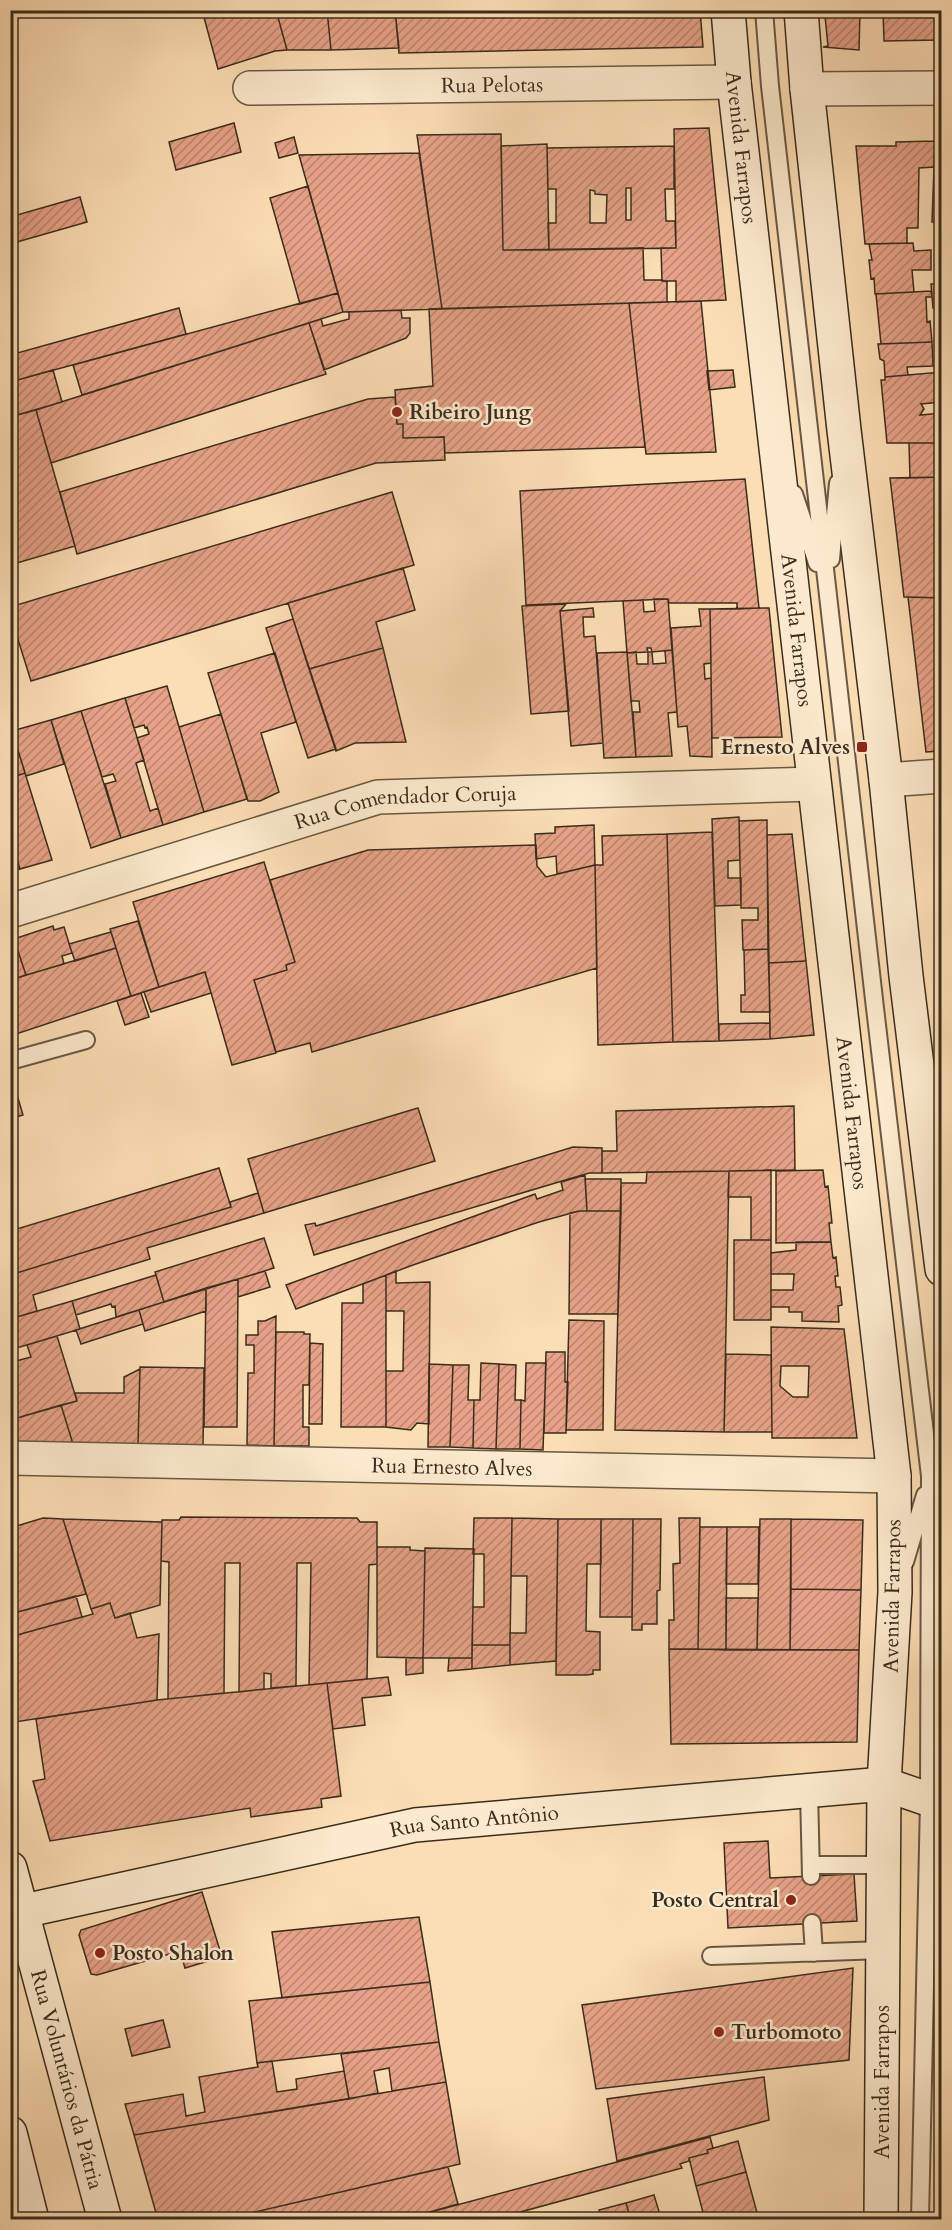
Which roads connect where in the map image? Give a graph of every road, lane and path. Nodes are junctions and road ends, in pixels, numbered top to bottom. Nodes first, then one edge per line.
1 (728, 10) edge
2 (764, 10) edge
3 (801, 10) edge
4 (734, 82) junction
5 (250, 88) dead end
6 (942, 88) edge
7 (807, 89) junction
8 (844, 430) junction
9 (774, 438) junction
10 (827, 593) junction
11 (942, 776) edge
12 (886, 780) junction
13 (814, 784) junction
14 (10, 911) edge
15 (86, 1040) dead end
16 (10, 1061) edge
17 (942, 1269) edge
18 (10, 1458) edge
19 (894, 1476) junction
20 (930, 1476) junction
21 (942, 1511) edge
22 (896, 1592) junction
23 (884, 1784) junction
24 (809, 1791) junction
25 (935, 1802) edge
26 (884, 1865) junction
27 (10, 1868) edge
28 (16, 1912) edge
29 (812, 1923) dead end
30 (883, 1950) junction
31 (814, 1953) junction
32 (711, 1956) dead end
33 (10, 2133) edge
34 (32, 2220) edge
35 (105, 2220) edge
36 (881, 2220) edge
37 (920, 2220) edge

1 - 4 main road, Avenida Farrapos
2 - 10 lane
3 - 7 main road
4 - 5 main road, Rua Pelotas
4 - 9 main road, Avenida Farrapos
6 - 7 main road
7 - 8 main road
8 - 10 lane
8 - 12 main road
9 - 10 lane
9 - 13 main road, Avenida Farrapos
10 - 20 lane
11 - 12 main road
12 - 17 main road
13 - 14 main road, Rua Comendador Coruja
13 - 19 main road, Avenida Farrapos
15 - 16 lane
18 - 19 main road, Rua Ernesto Alves
19 - 22 main road, Avenida Farrapos
20 - 21 lane
20 - 22 lane
20 - 25 lane
22 - 23 main road, Avenida Farrapos
23 - 24 main road, Rua Santo Antônio
23 - 25 main road, Rua Santo Antônio
23 - 26 main road, Avenida Farrapos
24 - 26 lane
24 - 28 main road, Rua Santo Antônio
25 - 37 lane
26 - 30 main road, Avenida Farrapos
27 - 28 main road, Rua Voluntários da Pátria
28 - 35 main road, Rua Voluntários da Pátria
29 - 31 lane
30 - 31 lane
30 - 36 main road, Avenida Farrapos
31 - 32 lane
33 - 34 main road

